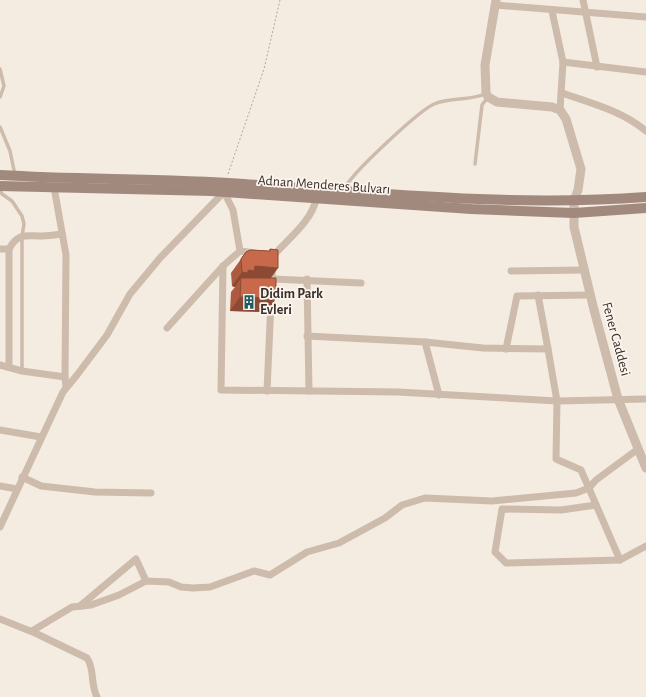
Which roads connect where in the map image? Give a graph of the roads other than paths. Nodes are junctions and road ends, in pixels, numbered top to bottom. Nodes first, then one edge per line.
1 (583, 0) edge
2 (496, 3) edge
3 (552, 11) junction
4 (586, 12) junction
5 (646, 17) edge
6 (563, 62) junction
7 (597, 67) junction
8 (0, 69) edge
9 (646, 72) edge
10 (562, 93) junction
11 (487, 95) junction
12 (0, 97) edge
13 (560, 110) junction
14 (0, 127) edge
15 (646, 131) edge
16 (475, 164) dead end
17 (0, 175) edge
18 (15, 176) junction
19 (0, 186) edge
20 (54, 187) junction
21 (225, 187) junction
22 (0, 189) edge
23 (343, 191) junction
24 (646, 197) edge
25 (316, 198) junction
26 (574, 201) junction
27 (646, 208) edge
28 (574, 213) junction
29 (62, 234) junction
30 (22, 236) junction
31 (0, 249) edge
32 (9, 249) junction
33 (240, 251) junction
34 (267, 255) junction
35 (223, 266) junction
36 (585, 270) junction
37 (511, 271) dead end
38 (273, 279) junction
39 (307, 279) junction
40 (361, 282) dead end
41 (538, 295) junction
42 (590, 295) junction
43 (167, 328) dead end
44 (307, 336) junction
45 (425, 342) junction
46 (506, 348) junction
47 (548, 349) junction
48 (0, 365) edge
49 (9, 367) junction
50 (22, 371) junction
51 (65, 377) junction
52 (66, 388) junction
53 (268, 391) junction
54 (309, 391) junction
55 (439, 395) junction
56 (646, 399) edge
57 (618, 400) junction
58 (557, 401) junction
59 (0, 430) edge
60 (41, 437) junction
61 (641, 454) edge
62 (646, 468) edge
63 (22, 477) junction
64 (0, 486) edge
65 (17, 488) junction
66 (589, 488) junction
67 (151, 493) dead end
68 (518, 498) junction
69 (596, 505) junction
70 (520, 508) junction
71 (0, 527) edge
72 (646, 546) edge
73 (620, 560) junction
74 (146, 581) junction
75 (80, 606) junction
76 (0, 619) edge
77 (32, 631) junction
78 (96, 697) edge

1 - 4 street
2 - 3 street
2 - 11 street
3 - 4 street
3 - 6 street
4 - 5 street
4 - 7 street
6 - 7 street
6 - 10 street
7 - 9 street
8 - 12 lane
10 - 13 street
10 - 15 street
11 - 13 street
11 - 16 lane
11 - 23 lane
13 - 26 street, Fener Caddesi
14 - 18 lane
17 - 18 main road, Adnan Menderes Bulvarı
18 - 21 main road, Adnan Menderes Bulvarı
19 - 20 main road, Adnan Menderes Bulvarı
20 - 21 main road, Adnan Menderes Bulvarı
20 - 29 street
21 - 23 main road, Adnan Menderes Bulvarı
21 - 25 main road, Adnan Menderes Bulvarı
21 - 33 street
21 - 52 street
22 - 30 lane
23 - 26 main road, Adnan Menderes Bulvarı
24 - 26 main road, Adnan Menderes Bulvarı
25 - 28 main road, Adnan Menderes Bulvarı
25 - 34 street
26 - 28 street, Fener Caddesi
27 - 28 main road, Adnan Menderes Bulvarı
28 - 36 street, Fener Caddesi
29 - 30 street
29 - 51 street
30 - 32 street
30 - 50 lane
31 - 32 street
32 - 49 street
33 - 34 street
33 - 35 street
34 - 38 street
35 - 43 street
35 - 53 street
36 - 37 street
36 - 42 street, Fener Caddesi
38 - 39 street
38 - 53 street
39 - 40 street
39 - 44 street
41 - 42 street
41 - 46 street
41 - 47 street
42 - 57 street, Fener Caddesi
44 - 45 street
44 - 54 street
45 - 46 street
45 - 55 street
46 - 47 street
47 - 58 street
48 - 49 street
49 - 50 street
50 - 51 street
51 - 52 street
52 - 60 street
53 - 54 street
54 - 55 street
55 - 58 street
56 - 57 street
57 - 58 street
57 - 61 street, Fener Caddesi
58 - 66 street
59 - 60 street
60 - 63 street
61 - 62 street, Fener Caddesi
61 - 66 street
63 - 65 street
63 - 67 street
64 - 65 street
65 - 71 street
66 - 68 street
66 - 69 street
68 - 70 street
68 - 74 street
69 - 70 street
69 - 73 street
70 - 73 street
72 - 73 street
74 - 75 street
74 - 75 street
75 - 77 street
76 - 77 street
77 - 78 street

